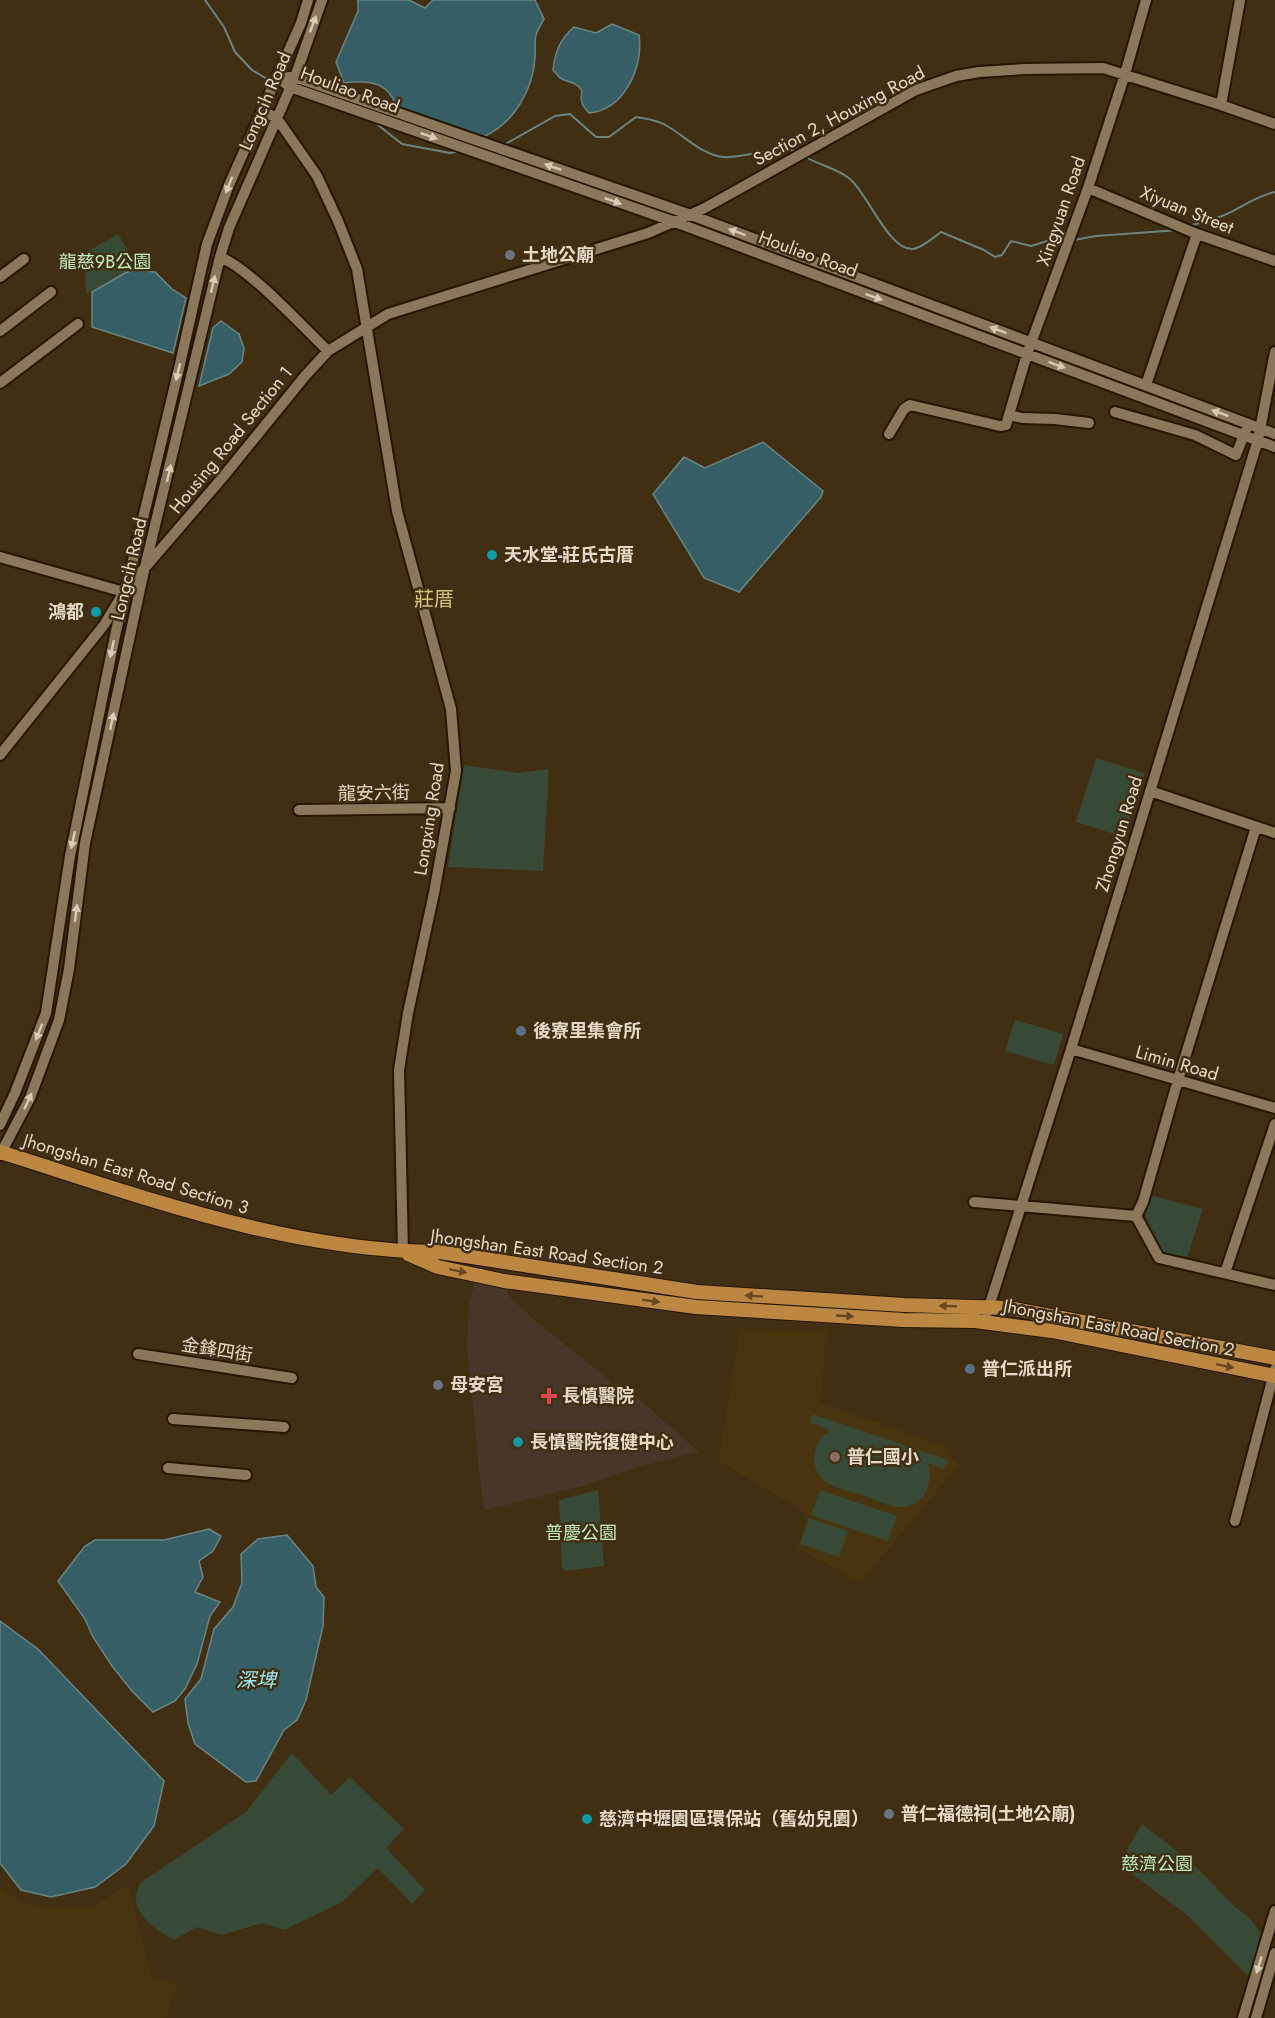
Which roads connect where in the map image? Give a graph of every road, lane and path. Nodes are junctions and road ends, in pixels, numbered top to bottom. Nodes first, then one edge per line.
1 (308, 0) edge
2 (322, 0) edge
3 (1146, 0) edge
4 (1240, 0) edge
5 (1125, 74) junction
6 (277, 77) junction
7 (292, 82) junction
8 (1221, 105) junction
9 (262, 112) junction
10 (276, 117) junction
11 (1275, 124) edge
12 (1088, 188) junction
13 (691, 215) junction
14 (675, 222) junction
15 (1197, 234) junction
16 (220, 258) junction
17 (24, 259) dead end
18 (1275, 261) edge
19 (0, 277) edge
20 (466, 289) joint
21 (51, 292) dead end
22 (78, 324) dead end
23 (366, 326) junction
24 (0, 331) edge
25 (1032, 342) junction
26 (328, 351) junction
27 (1275, 352) edge
28 (1027, 354) junction
29 (0, 383) edge
30 (1146, 385) junction
31 (1115, 412) dead end
32 (1010, 415) junction
33 (1089, 423) dead end
34 (1248, 423) junction
35 (1261, 428) junction
36 (890, 434) dead end
37 (1244, 434) junction
38 (1275, 434) edge
39 (1258, 440) junction
40 (1275, 447) edge
41 (0, 556) edge
42 (144, 571) junction
43 (124, 592) junction
44 (0, 755) edge
45 (1150, 791) junction
46 (450, 808) junction
47 (299, 810) dead end
48 (1256, 827) junction
49 (1275, 833) edge
50 (52, 966) junction
51 (69, 969) junction
52 (1071, 1049) junction
53 (1178, 1080) junction
54 (1275, 1108) edge
55 (1275, 1124) edge
56 (0, 1125) edge
57 (0, 1153) edge
58 (974, 1202) dead end
59 (1022, 1205) junction
60 (1136, 1216) junction
61 (403, 1252) junction
62 (1225, 1273) junction
63 (1275, 1285) edge
64 (989, 1307) junction
65 (985, 1322) junction
66 (138, 1354) dead end
67 (1275, 1359) edge
68 (1275, 1374) edge
69 (292, 1378) dead end
70 (174, 1419) dead end
71 (284, 1427) dead end
72 (168, 1468) dead end
73 (246, 1475) dead end
74 (1235, 1521) dead end
75 (1275, 1911) edge
76 (1275, 1953) edge
77 (1243, 2018) edge
78 (1256, 2018) edge

1 - 6 street, Longcih Road
7 -> 2 street, Longcih Road
3 - 5 street, Xingyuan Road
4 - 8 street
5 - 8 street, Section 2, Houxing Road
5 - 12 street, Xingyuan Road
5 - 13 street, Section 2, Houxing Road
6 - 7 street, Houliao Road
6 - 9 street, Longcih Road
7 - 10 street, Longcih Road
13 -> 7 street, Houliao Road
7 -> 14 street, Houliao Road
8 - 11 street, Section 2, Houxing Road
9 - 10 street
9 -> 43 street, Longcih Road
10 - 16 street, Longcih Road
10 - 23 street
12 - 15 street, Xiyuan Street
12 - 25 street, Xingyuan Road
13 - 14 street, Section 2, Houxing Road
25 -> 13 street, Houliao Road
14 - 20 street, Section 2, Houxing Road
14 -> 28 street, Houliao Road
15 - 18 street, Xiyuan Street
15 - 30 street
16 - 26 street
42 -> 16 street, Longcih Road
17 - 19 street
20 - 23 street, Housing Road Section 1
21 - 24 street
22 - 29 street
23 - 26 street, Housing Road Section 1
23 - 46 street, Longxing Road
25 - 28 street, Xingyuan Road
25 - 30 street, Houliao Road
26 - 42 street, Housing Road Section 1
27 - 35 street, Zhongyun Road
28 - 32 street, Xingyuan Road
28 -> 37 street, Houliao Road
34 -> 30 street, Houliao Road
31 - 37 street
32 - 33 street
32 - 36 street, Xingyuan Road
34 - 35 street, Houliao Road
34 - 37 street
35 - 38 street, Houliao Road
35 - 39 street, Zhongyun Road
37 - 39 street, Houliao Road
39 - 40 street, Houliao Road
39 - 45 street, Zhongyun Road
41 - 43 street
42 - 43 street, Housing Road Section 1
51 -> 42 street, Longcih Road
43 - 44 street, Housing Road Section 1
43 -> 50 street, Longcih Road
45 - 48 street
45 - 52 street, Zhongyun Road
46 - 47 street, 龍安六街
46 - 61 street, Longxing Road
48 - 49 street
48 - 53 street
50 - 51 street
50 -> 56 street, Longcih Road
57 -> 51 street, Longcih Road
52 - 53 street, Limin Road
52 - 59 street, Zhongyun Road
53 - 54 street, Limin Road
53 - 60 street
55 - 62 street
57 - 61 main road, Jhongshan East Road Section 3
58 - 59 street
59 - 60 street
59 - 64 street, Zhongyun Road
60 - 62 street
64 -> 61 main road, Jhongshan East Road Section 2
61 -> 65 main road, Jhongshan East Road Section 2
62 - 63 street
64 - 65 street, Zhongyun Road
64 - 67 main road, Jhongshan East Road Section 2
65 -> 68 main road, Jhongshan East Road Section 2
66 - 69 street, 金鋒四街
68 - 74 street
70 - 71 street
72 - 73 street
75 -> 77 street
76 - 78 street

